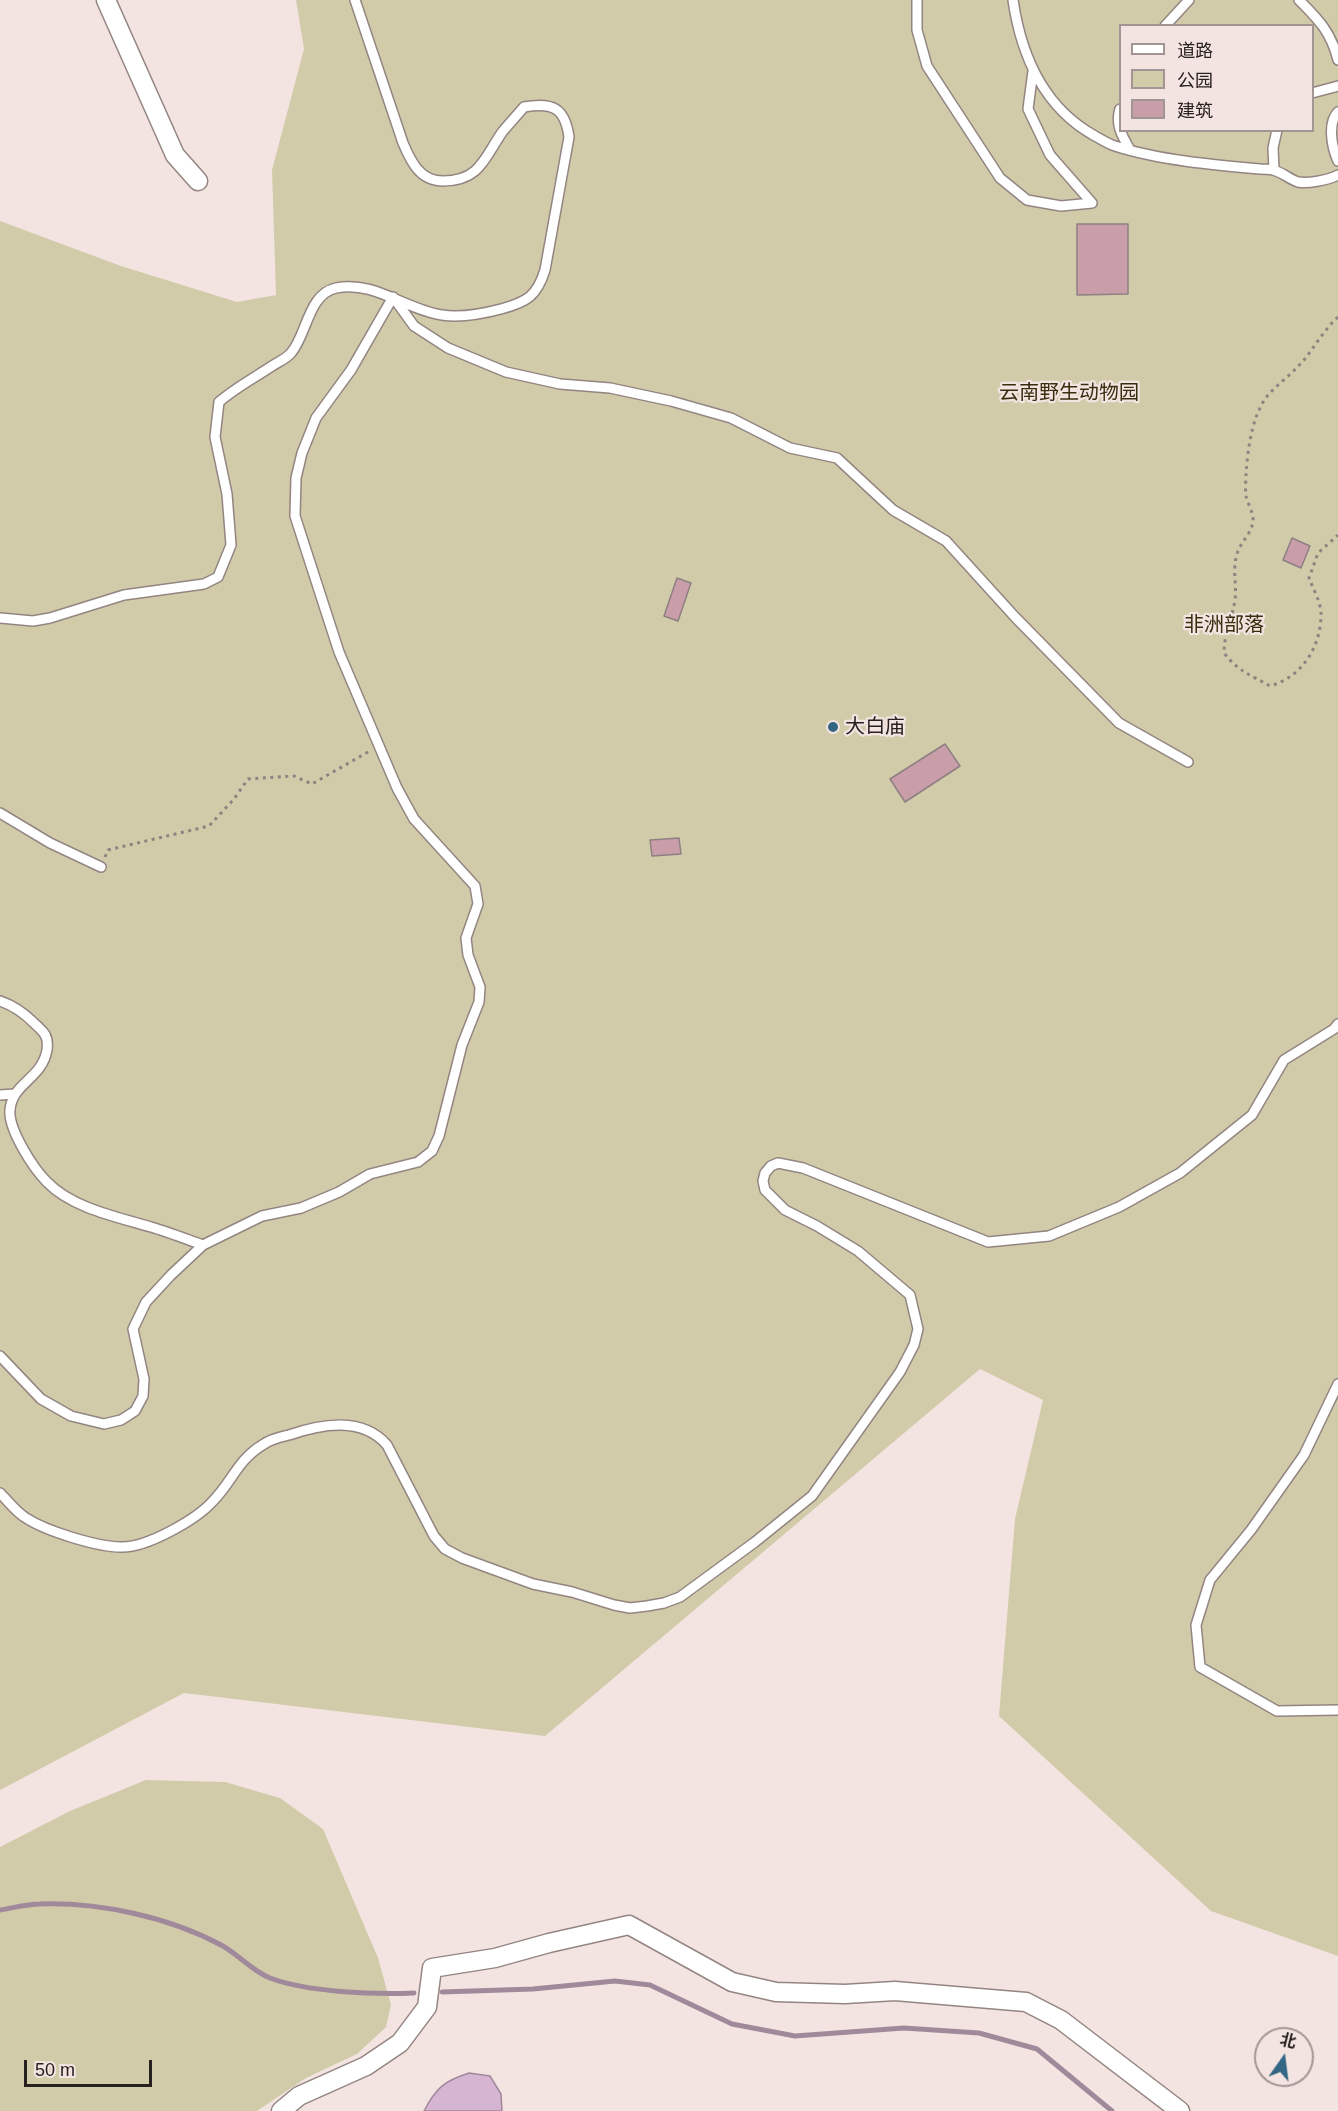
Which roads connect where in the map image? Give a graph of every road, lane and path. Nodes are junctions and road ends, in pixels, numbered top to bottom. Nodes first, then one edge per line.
1 (106, 0) edge
2 (355, 0) edge
3 (916, 0) edge
4 (1013, 0) edge
5 (1190, 0) edge
6 (1299, 0) edge
7 (1167, 24) edge
8 (1338, 60) edge
9 (1033, 71) junction
10 (1338, 86) edge
11 (1314, 92) edge
12 (1338, 112) edge
13 (1120, 132) edge
14 (1277, 132) edge
15 (1130, 150) junction
16 (1338, 161) edge
17 (1274, 170) junction
18 (1338, 175) edge
19 (198, 181) dead end
20 (393, 297) junction
21 (1338, 317) edge
22 (1338, 535) edge
23 (0, 618) edge
24 (378, 746) junction
25 (1188, 762) dead end
26 (0, 813) edge
27 (101, 867) joint
28 (0, 1001) edge
29 (1338, 1024) edge
30 (14, 1094) junction
31 (0, 1095) edge
32 (203, 1245) junction
33 (0, 1356) edge
34 (1338, 1383) edge
35 (0, 1493) edge
36 (1338, 1710) edge
37 (281, 2111) edge
38 (1180, 2111) edge

1 - 19 street
2 - 20 lane
3 - 9 lane
4 - 9 lane
5 - 7 lane
6 - 8 lane
9 - 15 lane
10 - 11 lane
12 - 16 lane
13 - 15 lane
14 - 17 lane
15 - 17 lane
17 - 18 lane
20 - 23 lane
20 - 24 lane
20 - 25 lane
21 - 22 path
24 - 27 path
24 - 32 lane
26 - 27 lane
28 - 30 lane
29 - 35 lane
30 - 31 lane
30 - 32 lane
32 - 33 lane
34 - 36 lane
37 - 38 street

